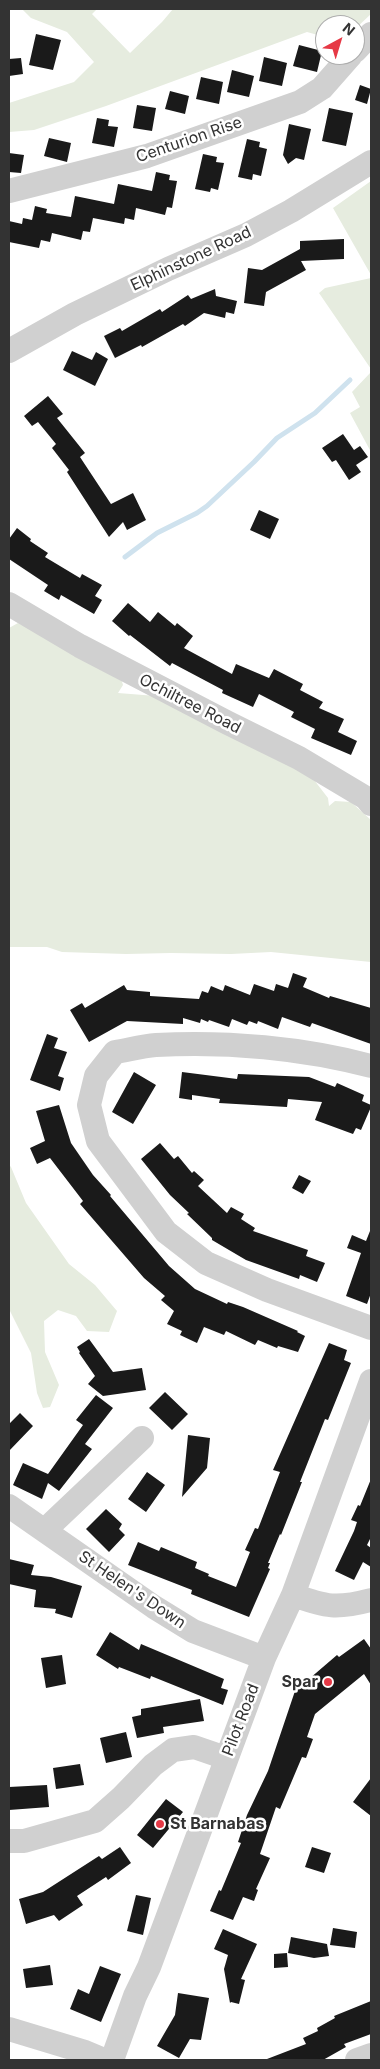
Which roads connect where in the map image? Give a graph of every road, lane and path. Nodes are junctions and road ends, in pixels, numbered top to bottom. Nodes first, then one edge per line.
1 (342, 65) edge
2 (371, 162) edge
3 (9, 192) edge
4 (9, 351) edge
5 (9, 604) edge
6 (371, 804) edge
7 (371, 1066) edge
8 (371, 1328) edge
9 (371, 1381) edge
10 (142, 1438) dead end
11 (9, 1506) edge
12 (44, 1530) junction
13 (293, 1595) junction
14 (371, 1600) edge
15 (264, 1658) junction
16 (226, 1758) junction
17 (9, 1841) edge
18 (9, 2029) edge
19 (371, 2055) edge
20 (104, 2060) edge
21 (112, 2060) edge
22 (357, 2060) edge

1 - 3 street, Centurion Rise
2 - 4 street, Elphinstone Road
5 - 6 street, Ochiltree Road
7 - 8 street
9 - 13 street, Pilot Road
10 - 12 street
11 - 12 street, St Helen's Down
12 - 15 street, St Helen's Down
13 - 14 street
13 - 15 street, Pilot Road
15 - 16 street, Pilot Road
16 - 17 street
16 - 21 street, Pilot Road
18 - 20 street
19 - 22 street

